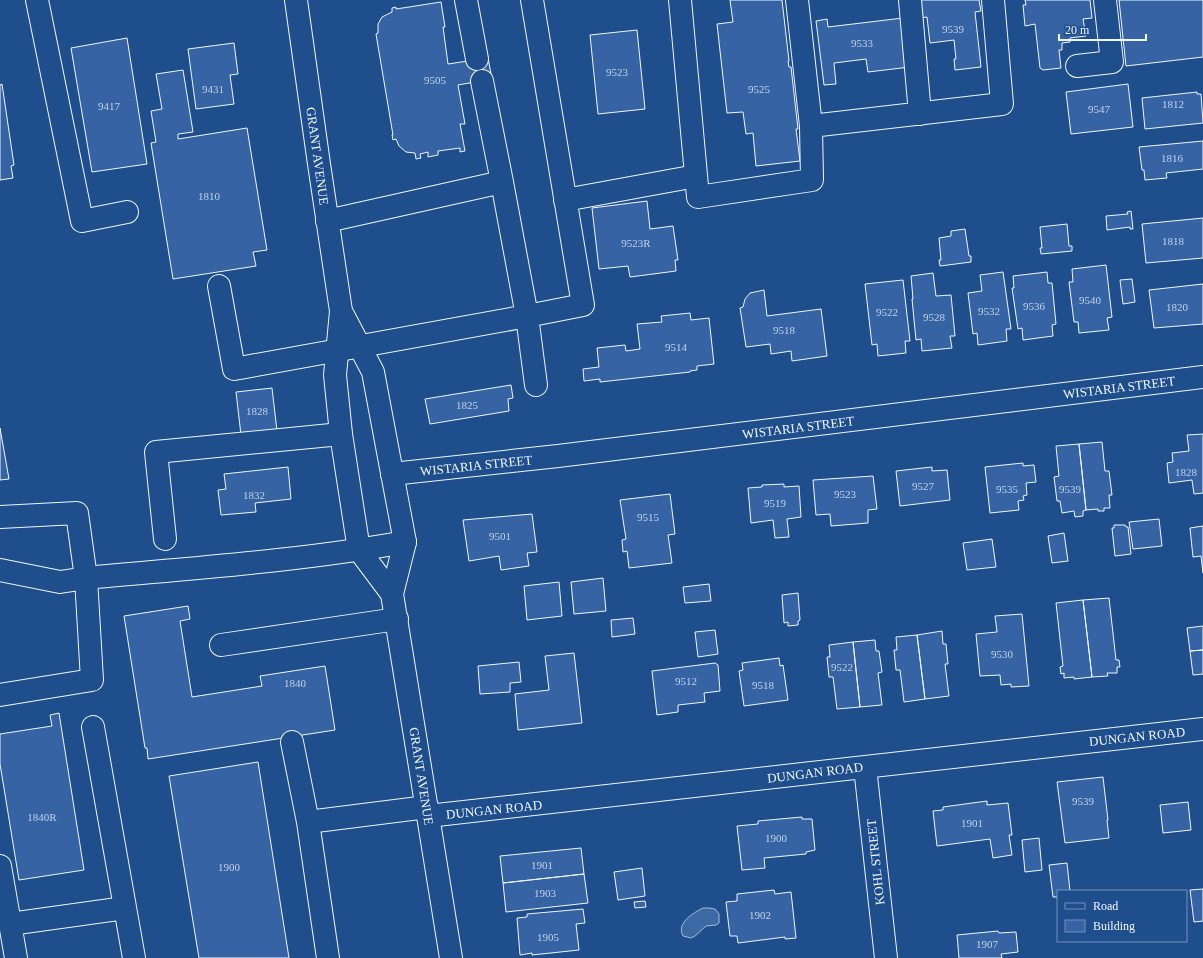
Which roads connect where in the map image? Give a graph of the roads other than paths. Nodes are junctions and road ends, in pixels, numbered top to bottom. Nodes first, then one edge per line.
1 (38, 0) edge
2 (296, 0) edge
3 (466, 0) edge
4 (535, 0) edge
5 (680, 0) edge
6 (797, 0) edge
7 (910, 0) edge
8 (993, 0) edge
9 (1105, 0) edge
10 (477, 59) dead end
11 (1077, 66) dead end
12 (482, 81) dead end
13 (920, 114) junction
14 (811, 126) junction
15 (696, 176) junction
16 (502, 182) junction
17 (565, 200) junction
18 (127, 212) dead end
19 (327, 221) junction
20 (219, 286) dead end
21 (341, 311) junction
22 (527, 316) junction
23 (360, 346) junction
24 (338, 351) junction
25 (1203, 377) edge
26 (536, 385) dead end
27 (341, 434) junction
28 (392, 474) junction
29 (0, 517) edge
30 (165, 539) dead end
31 (405, 542) junction
32 (359, 550) junction
33 (0, 570) edge
34 (86, 578) junction
35 (392, 594) junction
36 (397, 619) junction
37 (221, 645) dead end
38 (0, 695) edge
39 (93, 727) dead end
40 (1203, 729) edge
41 (292, 742) dead end
42 (865, 767) junction
43 (427, 812) junction
44 (308, 822) junction
45 (0, 866) edge
46 (125, 908) junction
47 (10, 924) junction
48 (16, 958) edge
49 (134, 958) edge
50 (328, 958) edge
51 (451, 958) edge
52 (886, 958) edge

1 - 18 street
2 - 19 street, GRANT AVENUE
3 - 10 street
4 - 17 street
5 - 15 street
6 - 14 street
7 - 13 street
8 - 13 street
9 - 11 street
12 - 16 street
13 - 14 street
14 - 15 street
15 - 17 street
16 - 19 street
16 - 22 street
17 - 22 street
19 - 21 street, GRANT AVENUE
20 - 24 street
21 - 23 street, GRANT AVENUE
21 - 24 street, GRANT AVENUE
22 - 23 street
22 - 26 street
23 - 24 street
23 - 28 street, GRANT AVENUE
24 - 27 street, GRANT AVENUE
25 - 28 street, WISTARIA STREET
27 - 30 street
27 - 32 street, GRANT AVENUE
28 - 31 street, GRANT AVENUE
29 - 34 street
31 - 32 street
31 - 35 street, GRANT AVENUE
32 - 34 street
32 - 35 street, GRANT AVENUE
33 - 34 street
34 - 38 street
35 - 36 street, GRANT AVENUE
36 - 37 street
36 - 43 street, GRANT AVENUE
39 - 46 street
40 - 42 street, DUNGAN ROAD
41 - 44 street
42 - 43 street, DUNGAN ROAD
42 - 52 street, KOHL STREET
43 - 44 street, DUNGAN ROAD
43 - 51 street, GRANT AVENUE
44 - 50 street
45 - 47 street
46 - 47 street
46 - 49 street
47 - 48 street

